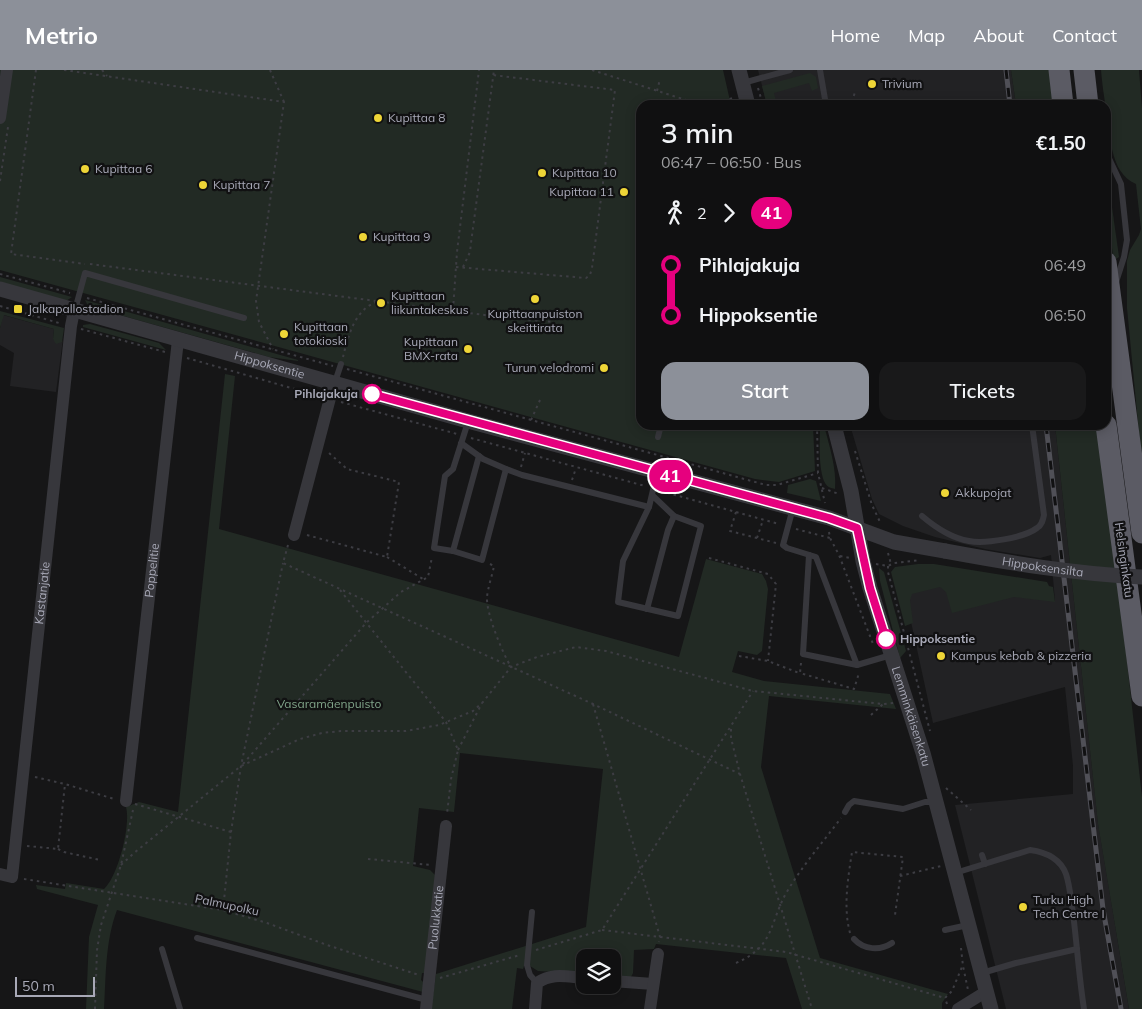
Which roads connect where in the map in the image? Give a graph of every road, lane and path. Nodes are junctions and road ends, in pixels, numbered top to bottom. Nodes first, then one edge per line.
1 (7, 70) edge
2 (36, 70) edge
3 (64, 70) edge
4 (102, 70) edge
5 (270, 70) edge
6 (479, 70) edge
7 (494, 70) edge
8 (592, 70) edge
9 (790, 70) edge
10 (820, 70) edge
11 (1058, 70) edge
12 (1084, 70) edge
13 (493, 75) junction
14 (107, 76) junction
15 (741, 76) edge
16 (660, 79) dead end
17 (657, 92) junction
18 (855, 92) dead end
19 (733, 98) dead end
20 (688, 100) edge
21 (726, 100) edge
22 (747, 100) edge
23 (825, 100) edge
24 (853, 100) edge
25 (1062, 100) edge
26 (1087, 100) edge
27 (284, 102) junction
28 (0, 118) edge
29 (1111, 163) edge
30 (456, 267) junction
31 (463, 267) junction
32 (0, 274) edge
33 (260, 286) junction
34 (0, 289) edge
35 (79, 296) junction
36 (1111, 297) joint
37 (379, 301) junction
38 (0, 306) edge
39 (453, 310) junction
40 (74, 311) junction
41 (244, 318) dead end
42 (554, 322) dead end
43 (70, 326) junction
44 (178, 340) junction
45 (273, 349) junction
46 (176, 355) junction
47 (340, 366) junction
48 (334, 383) junction
49 (330, 399) junction
50 (540, 400) dead end
51 (531, 420) junction
52 (468, 421) junction
53 (660, 430) edge
54 (817, 430) edge
55 (835, 430) edge
56 (1033, 430) edge
57 (1107, 430) edge
58 (464, 436) junction
59 (658, 437) dead end
60 (461, 443) junction
61 (317, 448) junction
62 (854, 449) dead end
63 (525, 453) junction
64 (479, 456) junction
65 (576, 467) junction
66 (506, 469) junction
67 (657, 473) junction
68 (519, 474) junction
69 (818, 474) junction
70 (571, 488) junction
71 (652, 492) junction
72 (824, 497) dead end
73 (649, 507) junction
74 (793, 508) junction
75 (736, 512) junction
76 (674, 516) junction
77 (922, 516) dead end
78 (763, 520) junction
79 (881, 523) dead end
80 (787, 526) junction
81 (857, 528) junction
82 (1142, 532) edge
83 (294, 533) junction
84 (757, 538) junction
85 (783, 545) junction
86 (434, 548) junction
87 (453, 551) junction
88 (945, 552) joint
89 (809, 555) junction
90 (387, 557) junction
91 (709, 558) dead end
92 (482, 560) junction
93 (923, 560) dead end
94 (283, 563) junction
95 (1142, 577) edge
96 (423, 579) junction
97 (339, 588) junction
98 (382, 609) junction
99 (646, 609) junction
100 (366, 623) junction
101 (802, 654) junction
102 (739, 656) dead end
103 (886, 657) junction
104 (768, 661) junction
105 (860, 665) junction
106 (511, 667) junction
107 (800, 673) junction
108 (753, 690) junction
109 (1142, 696) edge
110 (483, 702) junction
111 (896, 703) dead end
112 (593, 704) junction
113 (882, 704) junction
114 (871, 715) dead end
115 (446, 722) junction
116 (731, 727) junction
117 (932, 738) dead end
118 (458, 750) junction
119 (710, 759) junction
120 (242, 766) junction
121 (740, 774) junction
122 (22, 775) junction
123 (65, 784) junction
124 (943, 786) dead end
125 (130, 802) junction
126 (936, 802) junction
127 (971, 810) dead end
128 (845, 812) joint
129 (180, 817) junction
130 (446, 826) joint
131 (231, 832) junction
132 (15, 845) junction
133 (1015, 847) dead end
134 (58, 849) junction
135 (1018, 854) junction
136 (982, 855) dead end
137 (368, 859) dead end
138 (100, 860) dead end
139 (985, 864) junction
140 (441, 865) junction
141 (121, 866) junction
142 (941, 866) dead end
143 (640, 869) junction
144 (955, 873) junction
145 (6, 876) edge
146 (900, 876) junction
147 (112, 894) junction
148 (781, 904) junction
149 (223, 910) junction
150 (532, 912) dead end
151 (895, 915) dead end
152 (964, 926) junction
153 (602, 930) junction
154 (945, 930) dead end
155 (660, 937) junction
156 (197, 938) dead end
157 (854, 939) joint
158 (892, 943) dead end
159 (162, 949) dead end
160 (757, 949) junction
161 (1078, 949) junction
162 (527, 953) junction
163 (658, 954) dead end
164 (794, 954) junction
165 (736, 963) dead end
166 (963, 966) junction
167 (982, 974) junction
168 (576, 977) edge
169 (430, 978) junction
170 (621, 981) edge
171 (537, 983) junction
172 (653, 984) junction
173 (987, 991) junction
174 (946, 998) junction
175 (971, 1001) junction
176 (427, 1005) edge
177 (95, 1009) edge
178 (180, 1009) edge
179 (535, 1009) edge
180 (650, 1009) edge
181 (812, 1009) edge
182 (948, 1009) edge
183 (958, 1009) edge
184 (992, 1009) edge
185 (1084, 1009) edge

1 - 28 street
2 - 33 path
3 - 14 path
4 - 14 path
5 - 27 path
6 - 30 path
7 - 13 path
8 - 17 path
9 - 15 lane
10 - 23 lane
11 - 25 highway
12 - 26 highway
13 - 31 path
13 - 31 path
14 - 27 path
15 - 22 street
16 - 17 path
17 - 20 path
18 - 24 path
19 - 21 path
27 - 33 path
29 - 36 lane
30 - 31 path
30 - 39 path
32 - 35 path
33 - 37 path
33 - 45 path
34 - 40 street, Hippoksentie
35 - 40 lane
35 - 41 lane
35 - 45 path
36 - 82 highway, Helsinginkatu
37 - 39 path
37 - 47 path
38 - 43 path
39 - 42 path
40 - 43 street, Kastanjatie
40 - 44 street, Hippoksentie
43 - 46 path
43 - 122 street, Kastanjatie
44 - 46 street, Poppelitie
44 - 48 street, Hippoksentie
45 - 47 path
46 - 49 path
46 - 125 street, Poppelitie
47 - 48 lane
47 - 51 path
48 - 49 street
48 - 52 street, Hippoksentie
49 - 58 path
49 - 61 street
50 - 51 path
51 - 69 path
52 - 58 lane
52 - 67 street, Hippoksentie
53 - 59 lane
54 - 69 path
55 - 81 street, Lemminkäisenkatu
56 - 77 lane
57 - 109 highway, Helsinginkatu
58 - 60 lane
58 - 63 path
60 - 64 lane
60 - 86 lane
61 - 83 street
61 - 90 path
62 - 79 path
63 - 65 path
63 - 68 path
64 - 66 lane
64 - 87 lane
65 - 70 path
65 - 71 path
66 - 68 lane
66 - 92 lane
67 - 71 lane
67 - 74 street, Hippoksentie
68 - 70 lane
69 - 72 path
70 - 73 lane
71 - 73 lane
71 - 75 path
71 - 76 lane
73 - 99 lane
74 - 80 lane
74 - 81 street, Hippoksentie
75 - 78 path
75 - 84 path
76 - 99 lane
76 - 99 lane
78 - 80 path
78 - 84 path
80 - 85 lane
80 - 103 path
81 - 88 street, Hippoksentie
81 - 103 street, Lemminkäisenkatu
83 - 90 path
83 - 94 path
84 - 85 path
85 - 89 lane
86 - 87 lane
86 - 96 path
87 - 92 lane
88 - 95 street, Hippoksensilta, bridge
89 - 101 lane
89 - 105 lane
90 - 96 path
91 - 104 path
92 - 106 path
93 - 117 path
94 - 97 path
94 - 120 path
96 - 98 path
97 - 98 path
97 - 100 path
98 - 100 path
98 - 106 path
100 - 115 path
100 - 120 path
101 - 105 lane
101 - 107 path
102 - 104 path
103 - 105 lane
103 - 126 street, Lemminkäisenkatu
104 - 107 path
105 - 107 path
106 - 108 path
106 - 110 path
106 - 112 path
108 - 113 path
108 - 116 path
110 - 115 path
110 - 118 path
111 - 113 path
112 - 119 path
112 - 143 path
113 - 114 path
115 - 118 path
115 - 120 path
116 - 119 path
116 - 121 path
118 - 130 path
119 - 121 path
119 - 143 path
120 - 129 path
120 - 131 path
121 - 148 path
122 - 123 path
122 - 132 street, Kastanjatie
123 - 125 path
123 - 134 path
124 - 127 path
125 - 129 path
125 - 141 path
126 - 128 lane
126 - 144 street, Lemminkäisenkatu
128 - 148 path
129 - 131 path
129 - 141 path
130 - 140 street, Puolukkatie
131 - 149 path
132 - 134 path
132 - 145 street, Kastanjatie
133 - 135 lane
134 - 138 path
135 - 139 lane
135 - 161 lane
136 - 139 lane
137 - 140 path
139 - 144 lane
140 - 169 street, Puolukkatie
141 - 147 path
142 - 146 path
143 - 153 path
143 - 155 path
144 - 152 street, Lemminkäisenkatu
145 - 147 path, Palmupolku
146 - 151 path
146 - 157 path
147 - 149 path, Palmupolku
147 - 177 path
148 - 160 path
148 - 164 path
149 - 169 path, Palmupolku
150 - 162 lane
152 - 154 lane
152 - 166 path
152 - 167 street, Lemminkäisenkatu
153 - 155 path
153 - 162 path
155 - 160 path
156 - 176 lane
157 - 158 lane
159 - 178 lane
160 - 164 path
160 - 165 path
161 - 167 lane
161 - 185 lane
162 - 169 path
162 - 171 lane
163 - 172 street
164 - 174 path
164 - 181 path
166 - 174 path
166 - 175 path
167 - 173 street, Lemminkäisenkatu
168 - 171 street
169 - 176 street, Puolukkatie
170 - 172 street
171 - 179 street
172 - 180 street
173 - 175 street
173 - 184 street, Lemminkäisenkatu
174 - 182 path
175 - 183 street

